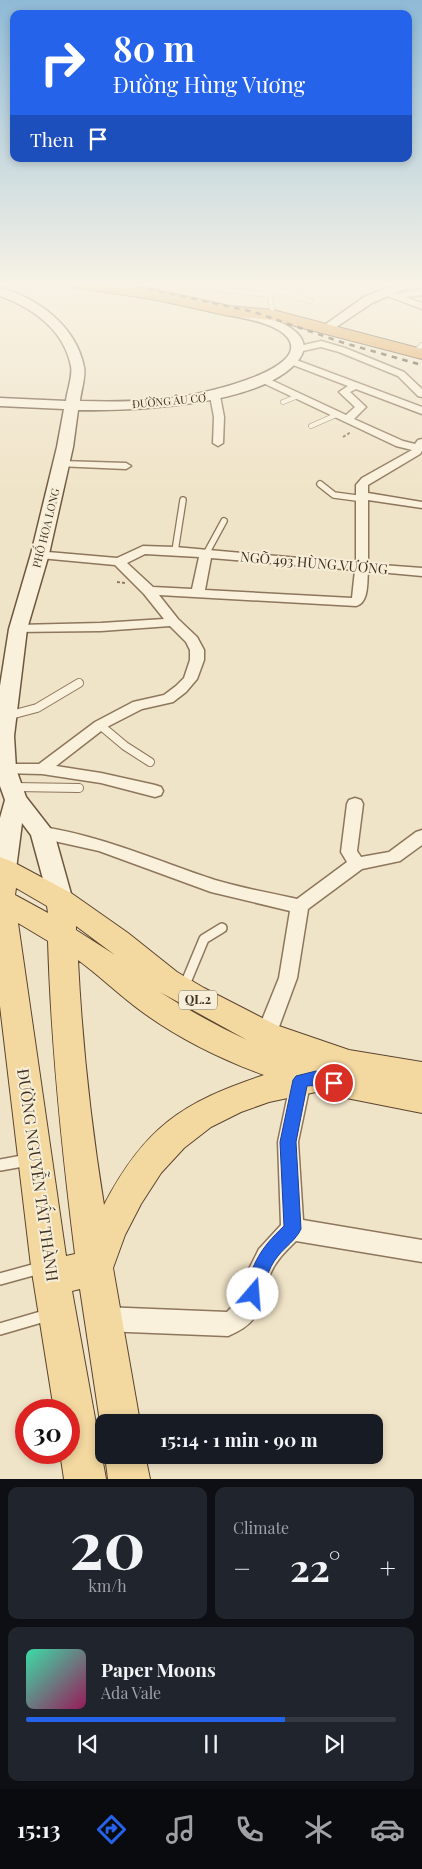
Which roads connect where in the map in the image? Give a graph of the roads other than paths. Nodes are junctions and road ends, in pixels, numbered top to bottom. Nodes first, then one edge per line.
1 (72, 351) edge
2 (297, 351) edge
3 (345, 351) edge
4 (291, 361) junction
5 (264, 380) junction
6 (355, 386) junction
7 (422, 394) edge
8 (215, 396) junction
9 (298, 396) junction
10 (284, 402) dead end
11 (0, 403) edge
12 (72, 405) junction
13 (422, 411) edge
14 (336, 415) junction
15 (347, 420) junction
16 (311, 426) dead end
17 (218, 443) dead end
18 (420, 447) edge
19 (61, 464) junction
20 (126, 466) dead end
21 (320, 484) dead end
22 (364, 498) junction
23 (183, 500) dead end
24 (422, 505) edge
25 (224, 521) dead end
26 (175, 550) junction
27 (40, 554) junction
28 (206, 554) junction
29 (119, 562) junction
30 (362, 567) junction
31 (422, 572) edge
32 (149, 591) junction
33 (198, 592) junction
34 (173, 622) junction
35 (18, 629) junction
36 (79, 684) dead end
37 (5, 717) junction
38 (100, 725) junction
39 (2, 736) edge
40 (150, 762) dead end
41 (42, 769) junction
42 (8, 788) edge
43 (79, 788) dead end
44 (156, 791) dead end
45 (355, 804) dead end
46 (42, 833) junction
47 (422, 836) edge
48 (357, 864) junction
49 (1, 883) edge
50 (61, 902) junction
51 (300, 906) junction
52 (222, 928) dead end
53 (63, 936) junction
54 (4, 950) edge
55 (182, 991) junction
56 (266, 1035) junction
57 (313, 1071) junction
58 (422, 1076) edge
59 (422, 1098) edge
60 (35, 1158) junction
61 (0, 1165) edge
62 (292, 1229) junction
63 (422, 1251) edge
64 (95, 1268) junction
65 (50, 1272) junction
66 (0, 1279) edge
67 (57, 1312) junction
68 (102, 1318) junction
69 (0, 1329) edge
70 (119, 1414) edge
71 (126, 1464) edge
72 (84, 1479) edge
73 (129, 1479) edge

1 - 12 street, PHỐ HOA LONG
2 - 4 street, ĐƯỜNG ÂU CƠ
3 - 7 street
4 - 5 street, ĐƯỜNG ÂU CƠ
4 - 6 street
5 - 8 street, ĐƯỜNG ÂU CƠ
5 - 9 street
6 - 13 street
6 - 15 street
8 - 12 street, ĐƯỜNG ÂU CƠ
8 - 17 street
9 - 10 lane
9 - 14 street
11 - 12 street, ĐƯỜNG ÂU CƠ
12 - 19 street, PHỐ HOA LONG
14 - 15 street
14 - 16 lane
15 - 18 street
18 - 22 street
19 - 20 street
19 - 27 street, PHỐ HOA LONG
21 - 22 lane
22 - 24 street
22 - 30 street
23 - 26 lane
25 - 28 lane
26 - 28 street, NGÕ 493 HÙNG VƯƠNG
26 - 29 street, NGÕ 493 HÙNG VƯƠNG
27 - 29 street
27 - 35 street, PHỐ HOA LONG
28 - 30 street, NGÕ 493 HÙNG VƯƠNG
28 - 33 street
29 - 32 street
30 - 31 street, NGÕ 493 HÙNG VƯƠNG
30 - 33 street
32 - 33 street
32 - 34 street
34 - 35 street
34 - 38 street
35 - 37 street, PHỐ HOA LONG
36 - 37 lane
37 - 39 street, PHỐ HOA LONG
38 - 40 lane
38 - 41 street
39 - 42 street, PHỐ HOA LONG
41 - 42 street
41 - 44 street
42 - 43 lane
42 - 46 street
42 - 49 street, PHỐ HOA LONG
45 - 48 street
46 - 50 street
46 - 51 street
47 - 48 street
48 - 51 street
49 - 50 main road, QL.2
49 - 53 main road, QL.2
49 - 54 main road, ĐƯỜNG NGUYỄN TẤT THÀNH
50 - 53 main road
50 - 55 main road, QL.2
51 - 56 street
52 - 55 lane
53 - 57 main road, QL.2
53 - 64 main road
54 - 60 main road, ĐƯỜNG NGUYỄN TẤT THÀNH
55 - 56 main road, QL.2
56 - 57 main road, QL.2
57 - 58 main road, QL.2
57 - 59 main road, QL.2
57 - 62 street
57 - 64 main road
60 - 61 lane
60 - 65 main road, ĐƯỜNG NGUYỄN TẤT THÀNH
62 - 63 street
62 - 68 street
64 - 65 main road
64 - 68 main road
65 - 66 lane
65 - 67 main road, ĐƯỜNG NGUYỄN TẤT THÀNH
67 - 69 lane
67 - 72 main road, ĐƯỜNG NGUYỄN TẤT THÀNH
68 - 70 main road
71 - 73 main road

